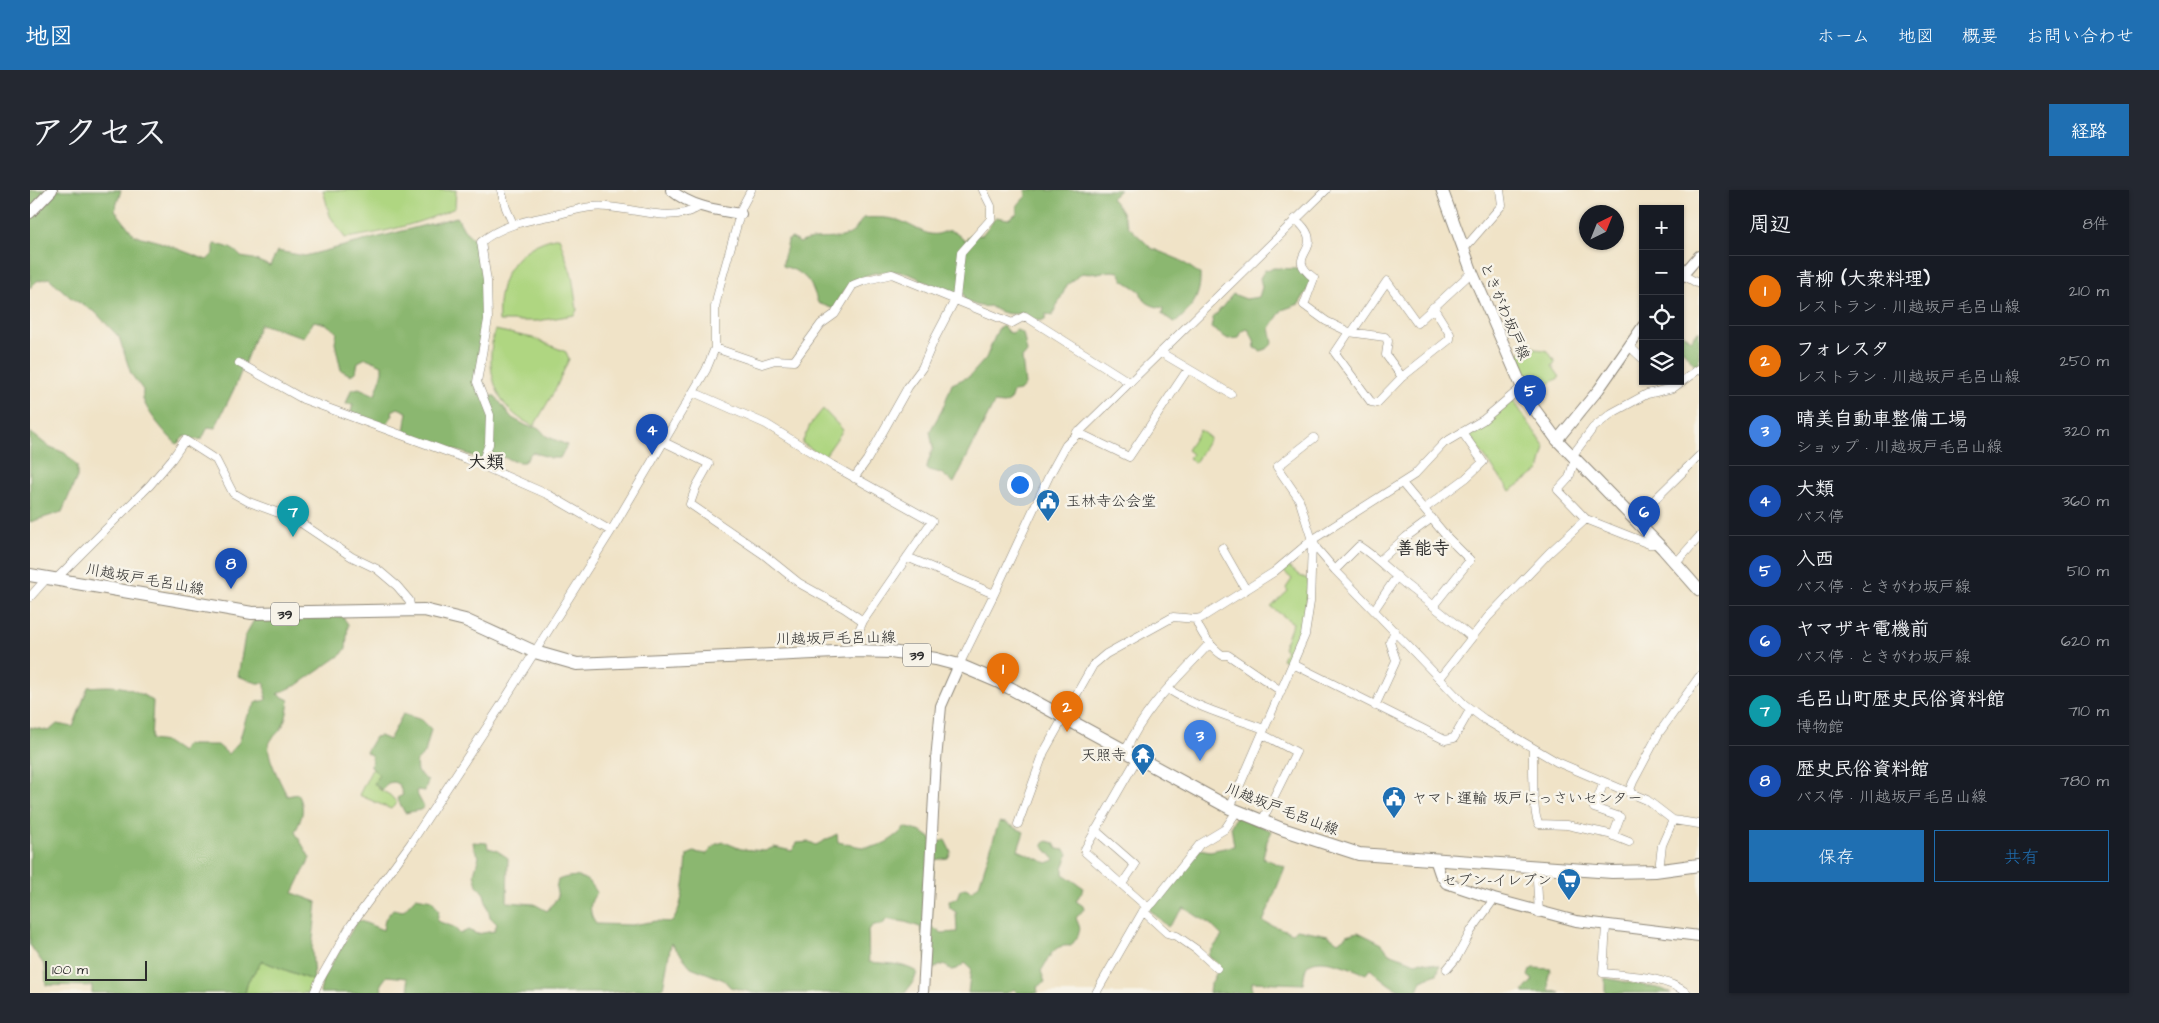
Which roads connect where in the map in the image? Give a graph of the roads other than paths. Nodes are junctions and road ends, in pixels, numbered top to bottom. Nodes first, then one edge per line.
1 (52, 190) edge
2 (501, 190) edge
3 (671, 190) edge
4 (750, 190) edge
5 (984, 190) edge
6 (1326, 190) edge
7 (1442, 190) edge
8 (1500, 190) edge
9 (701, 206) junction
10 (30, 213) edge
11 (741, 214) junction
12 (1295, 219) junction
13 (513, 224) junction
14 (1463, 250) junction
15 (1699, 256) edge
16 (1472, 272) junction
17 (1684, 275) edge
18 (1684, 278) edge
19 (1699, 284) edge
20 (954, 300) junction
21 (1433, 307) junction
22 (1351, 332) junction
23 (1639, 332) edge
24 (1629, 346) junction
25 (715, 348) junction
26 (1160, 352) junction
27 (1639, 355) edge
28 (239, 363) dead end
29 (1188, 368) junction
30 (1699, 369) edge
31 (1402, 377) junction
32 (1129, 382) junction
33 (1670, 385) edge
34 (1522, 387) junction
35 (1673, 388) junction
36 (693, 392) junction
37 (1231, 394) dead end
38 (1077, 432) junction
39 (1462, 432) junction
40 (1314, 438) dead end
41 (1557, 440) junction
42 (664, 442) junction
43 (1699, 456) edge
44 (1573, 458) junction
45 (480, 464) junction
46 (854, 478) junction
47 (1402, 483) junction
48 (1424, 509) junction
49 (1432, 518) junction
50 (1586, 519) junction
51 (1635, 519) junction
52 (612, 532) junction
53 (1699, 537) edge
54 (1312, 540) junction
55 (1658, 544) junction
56 (1222, 548) dead end
57 (907, 557) junction
58 (1380, 560) junction
59 (1676, 563) junction
60 (1336, 570) junction
61 (30, 575) edge
62 (1397, 576) junction
63 (51, 579) junction
64 (1246, 590) junction
65 (1699, 590) edge
66 (994, 594) junction
67 (30, 597) edge
68 (1434, 605) junction
69 (411, 610) junction
70 (1374, 610) junction
71 (1196, 619) junction
72 (863, 621) junction
73 (1395, 631) junction
74 (1471, 637) junction
75 (1210, 643) junction
76 (856, 651) junction
77 (535, 652) junction
78 (1293, 664) junction
79 (959, 665) junction
80 (1699, 677) edge
81 (1440, 678) junction
82 (1168, 688) junction
83 (1281, 691) junction
84 (1375, 706) junction
85 (1470, 710) junction
86 (1063, 716) junction
87 (1263, 731) junction
88 (1533, 749) junction
89 (1126, 750) junction
90 (1138, 757) junction
91 (1604, 782) junction
92 (1629, 792) junction
93 (1233, 809) junction
94 (1673, 820) junction
95 (1262, 821) junction
96 (1018, 824) dead end
97 (1699, 824) edge
98 (1095, 830) junction
99 (1614, 836) junction
100 (1629, 842) dead end
101 (1436, 858) junction
102 (1699, 865) edge
103 (1531, 866) junction
104 (1659, 870) junction
105 (1122, 884) junction
106 (1494, 900) junction
107 (1145, 909) junction
108 (1539, 913) junction
109 (1606, 926) junction
110 (1699, 936) edge
111 (1217, 968) dead end
112 (1447, 969) dead end
113 (314, 993) edge
114 (923, 993) edge
115 (1096, 993) edge
116 (1687, 993) edge

1 - 10 street
2 - 13 street
3 - 9 street
4 - 11 street
5 - 20 street
6 - 12 street
7 - 14 main road, ときがわ坂戸線
8 - 14 street
9 - 11 street
9 - 13 street
11 - 25 street
12 - 22 street
12 - 26 street
13 - 45 street
14 - 16 main road, ときがわ坂戸線
15 - 17 street
16 - 21 street
16 - 34 main road, ときがわ坂戸線
18 - 19 street
20 - 25 street
20 - 32 street
20 - 46 street
21 - 22 street
21 - 31 street
22 - 31 street
22 - 31 street
23 - 24 street
24 - 27 street
24 - 41 street
25 - 36 street
26 - 29 street
26 - 32 street
28 - 45 street
29 - 37 street
29 - 38 street
30 - 35 street
32 - 38 street
33 - 35 street
34 - 39 street
34 - 41 main road, ときがわ坂戸線
35 - 44 street
36 - 42 street
36 - 46 street
38 - 66 street
39 - 47 street
39 - 48 street
40 - 54 street
41 - 44 main road, ときがわ坂戸線
42 - 52 street
42 - 72 street
43 - 51 street
44 - 50 street
44 - 51 main road, ときがわ坂戸線
45 - 52 street
46 - 57 street
47 - 48 street
47 - 54 street
48 - 49 street
49 - 58 street
49 - 68 street
50 - 55 street
50 - 74 street
51 - 55 main road, ときがわ坂戸線
52 - 77 street
53 - 59 street
54 - 60 street
54 - 64 street
54 - 78 street
55 - 59 main road, ときがわ坂戸線
56 - 64 street
57 - 66 street
57 - 72 street
58 - 60 street
58 - 62 street
59 - 65 main road, ときがわ坂戸線
60 - 70 street
61 - 63 main road, 川越坂戸毛呂山線 / 39
62 - 68 street
62 - 70 street
63 - 67 street
63 - 69 main road, 川越坂戸毛呂山線 / 39
63 - 69 street
64 - 71 street
66 - 79 street
68 - 74 street
69 - 77 main road, 川越坂戸毛呂山線 / 39
70 - 73 street
71 - 75 street
71 - 86 street
72 - 76 street
73 - 81 street
73 - 84 street
74 - 81 street
75 - 82 street
75 - 83 street
76 - 77 main road, 川越坂戸毛呂山線 / 39
76 - 79 main road, 川越坂戸毛呂山線 / 39
77 - 113 street
78 - 83 street
78 - 84 street
79 - 86 main road, 川越坂戸毛呂山線 / 39
79 - 114 street
80 - 92 street
81 - 85 street
82 - 87 street
82 - 89 street
83 - 87 street
84 - 85 street
85 - 88 street
86 - 89 main road, 川越坂戸毛呂山線 / 39
86 - 96 street
87 - 93 street
87 - 95 street
88 - 91 street
88 - 99 street
89 - 90 main road, 川越坂戸毛呂山線 / 39
90 - 93 main road, 川越坂戸毛呂山線 / 39
90 - 98 street
91 - 92 street
91 - 99 street
92 - 94 street
93 - 95 main road, 川越坂戸毛呂山線 / 39
93 - 107 street
94 - 97 street
94 - 104 street
95 - 101 main road, 川越坂戸毛呂山線 / 39
98 - 105 street
98 - 105 street
99 - 100 street
101 - 103 main road, 川越坂戸毛呂山線 / 39
101 - 106 street
102 - 104 main road, 川越坂戸毛呂山線 / 39
103 - 104 main road, 川越坂戸毛呂山線 / 39
103 - 108 street
105 - 107 street
106 - 108 street
106 - 112 street
107 - 111 street
107 - 115 street
108 - 109 street
109 - 110 street
109 - 116 street

